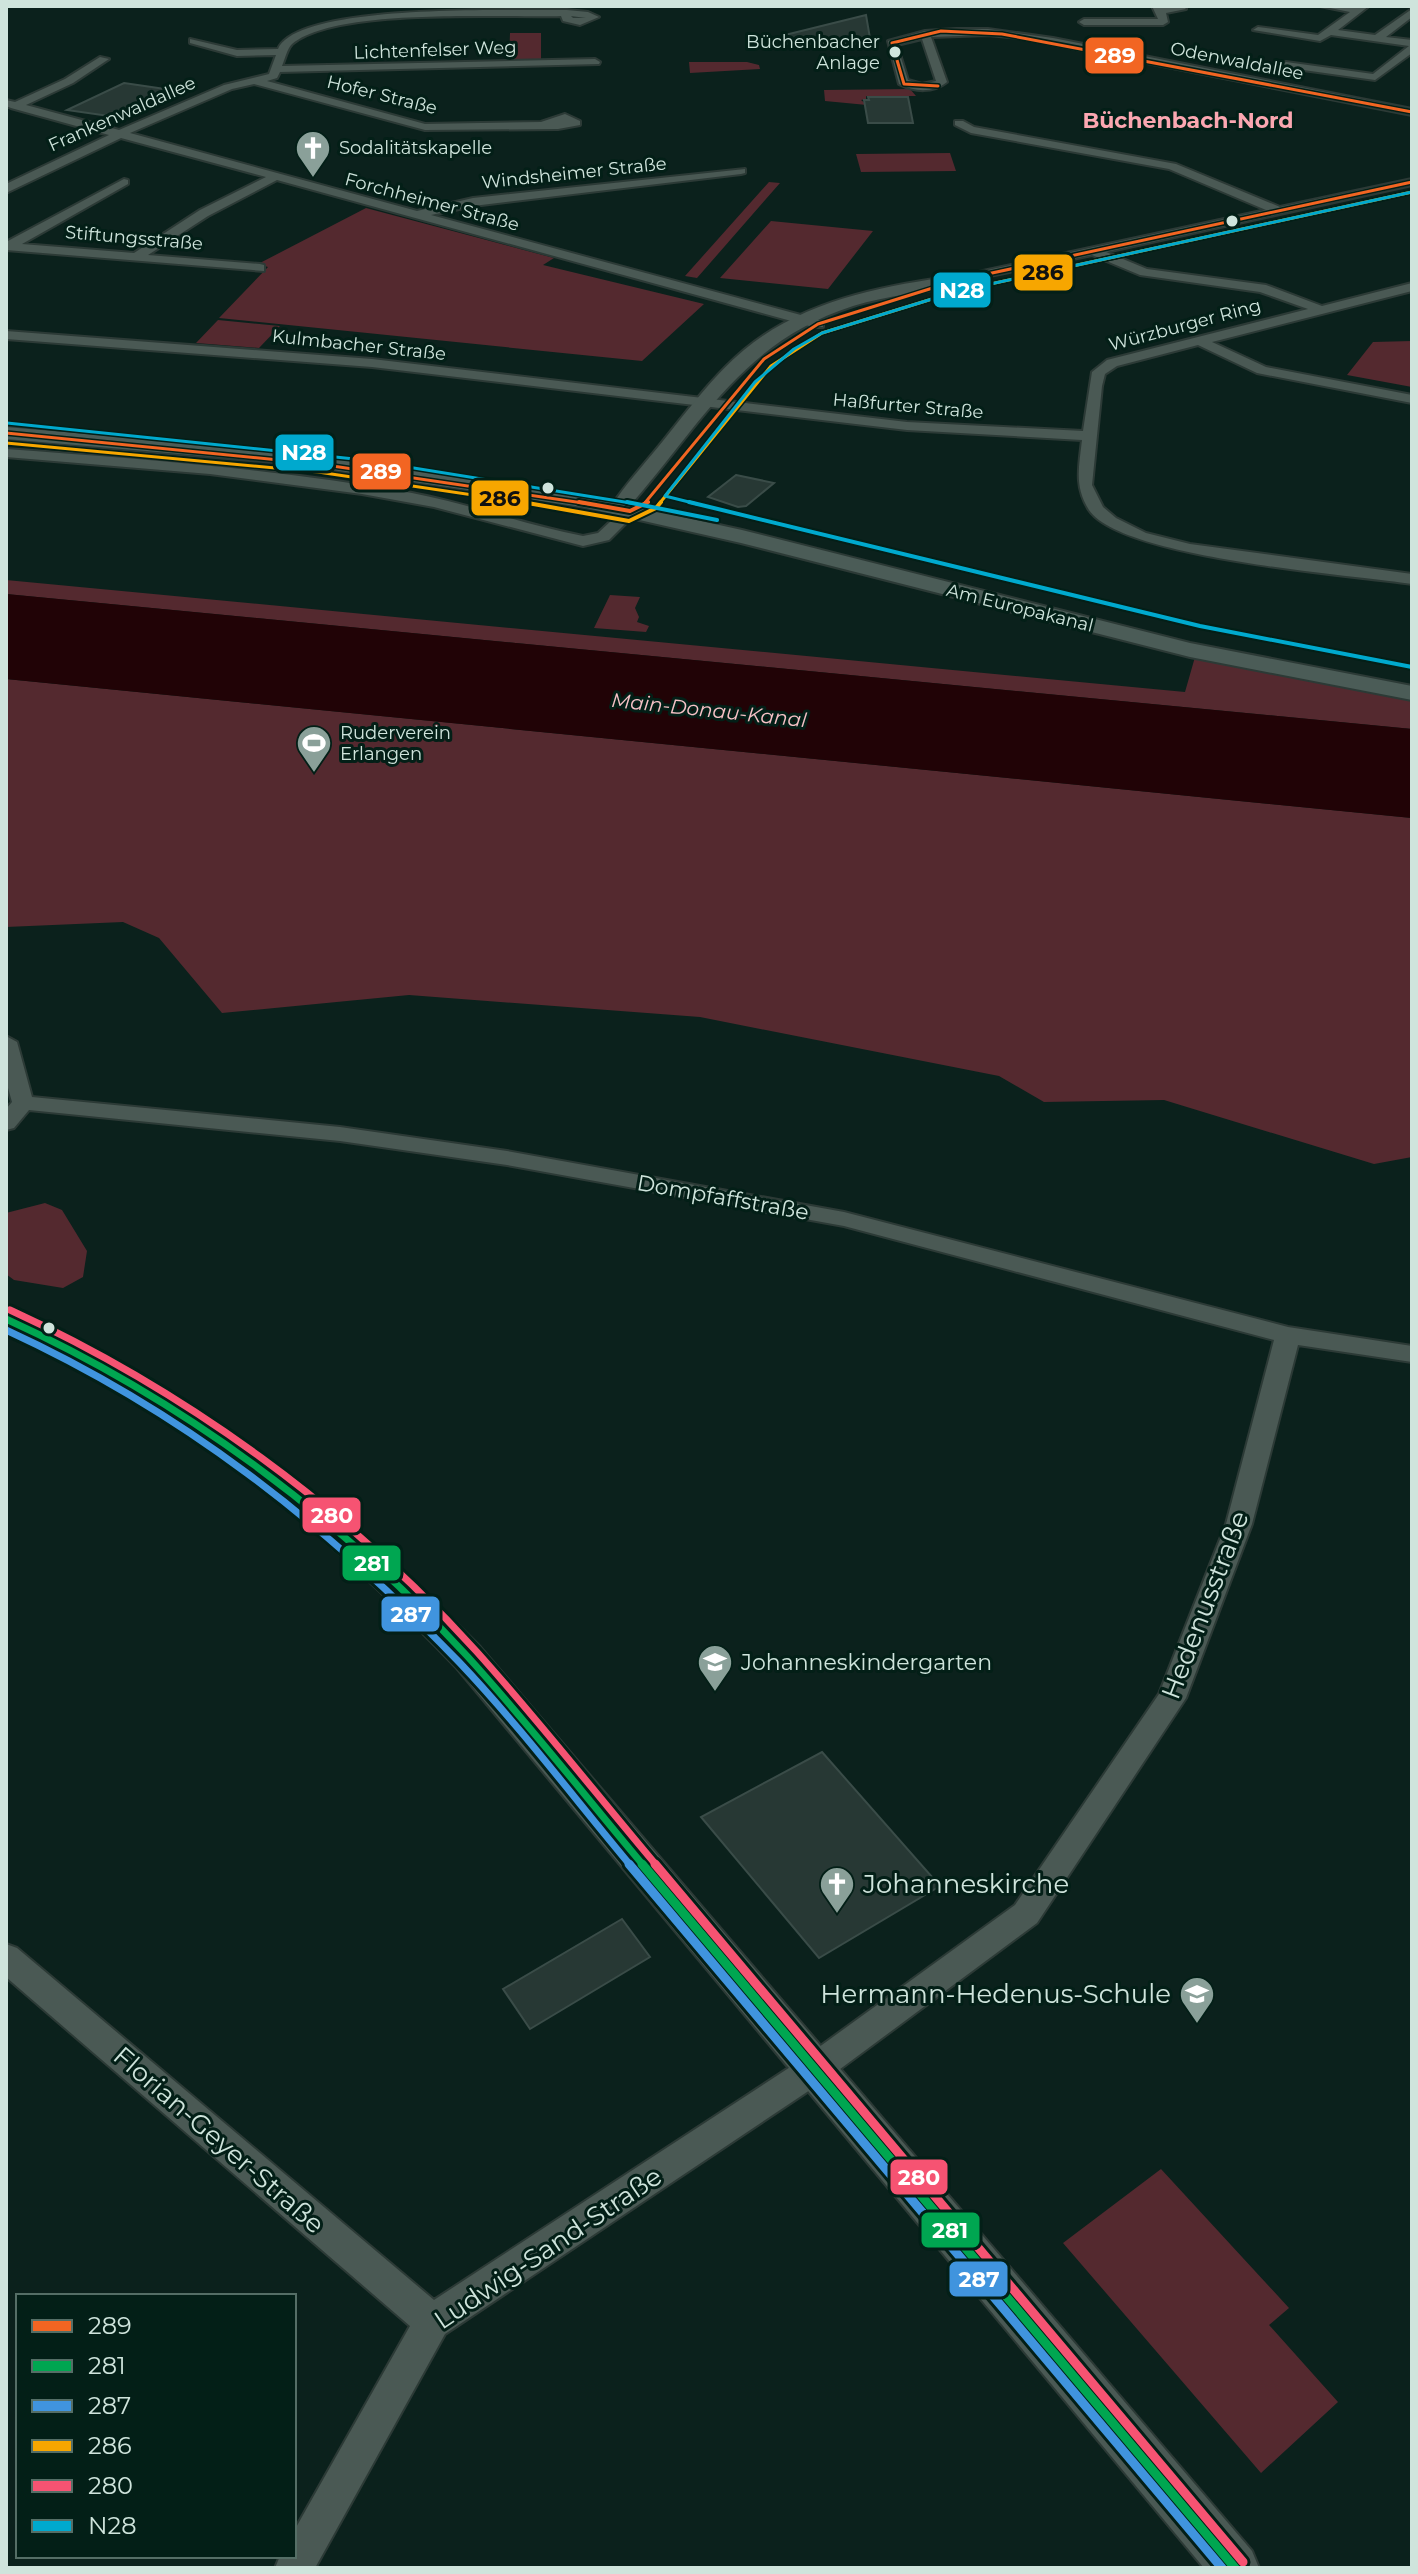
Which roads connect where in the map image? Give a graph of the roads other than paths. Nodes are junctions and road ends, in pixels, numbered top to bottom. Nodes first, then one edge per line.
1 (1177, 6) edge
2 (1325, 6) edge
3 (1159, 8) edge
4 (1362, 8) edge
5 (1399, 9) dead end
6 (1412, 11) edge
7 (566, 13) dead end
8 (1258, 30) dead end
9 (1329, 32) junction
10 (925, 34) junction
11 (1374, 38) junction
12 (194, 41) dead end
13 (1052, 44) junction
14 (1412, 45) edge
15 (1360, 46) dead end
16 (282, 52) junction
17 (104, 59) dead end
18 (595, 62) dead end
19 (1340, 63) dead end
20 (1286, 65) dead end
21 (276, 69) junction
22 (1330, 71) junction
23 (256, 81) junction
24 (9, 104) edge
25 (1412, 114) edge
26 (959, 123) dead end
27 (549, 125) dead end
28 (119, 136) junction
29 (741, 171) dead end
30 (273, 178) junction
31 (124, 182) dead end
32 (1412, 182) edge
33 (6, 189) edge
34 (1279, 211) junction
35 (413, 216) junction
36 (8, 246) edge
37 (1090, 250) junction
38 (139, 255) junction
39 (260, 268) dead end
40 (955, 281) joint
41 (1412, 287) edge
42 (1320, 310) junction
43 (811, 322) junction
44 (6, 335) edge
45 (1197, 340) junction
46 (1412, 399) edge
47 (716, 404) junction
48 (6, 421) edge
49 (6, 433) edge
50 (1088, 436) junction
51 (6, 453) edge
52 (635, 504) junction
53 (1412, 579) edge
54 (1412, 677) edge
55 (1412, 693) edge
56 (6, 1042) edge
57 (23, 1103) junction
58 (6, 1123) edge
59 (6, 1319) edge
60 (1288, 1335) junction
61 (1412, 1354) edge
62 (6, 1958) edge
63 (816, 2068) junction
64 (432, 2322) junction
65 (294, 2568) edge
66 (1235, 2568) edge

1 - 3 street
2 - 4 street
3 - 13 street
4 - 9 street
5 - 6 street
6 - 11 street
7 - 16 street
8 - 9 street
9 - 11 street
10 - 10 street, Odenwaldallee
10 - 13 street, Odenwaldallee
11 - 14 street
11 - 15 street
12 - 16 street
13 - 25 street, Odenwaldallee
14 - 22 street
16 - 21 street
17 - 24 street
18 - 21 street, Lichtenfelser Weg
19 - 22 street
20 - 22 street
21 - 23 street, Frankenwaldallee
23 - 27 street, Hofer Straße
23 - 28 street, Frankenwaldallee
24 - 28 street, Forchheimer Straße
26 - 34 street
28 - 30 street, Forchheimer Straße
28 - 33 street, Frankenwaldallee
29 - 35 street, Windsheimer Straße
30 - 35 street, Forchheimer Straße
30 - 38 street
31 - 36 street
32 - 34 street
34 - 37 street
35 - 43 street, Forchheimer Straße
36 - 38 street, Stiftungsstraße
37 - 40 street
37 - 42 street
38 - 39 street, Stiftungsstraße
40 - 43 street
41 - 42 street, Würzburger Ring
42 - 45 street, Würzburger Ring
43 - 47 street
44 - 47 street, Kulmbacher Straße
45 - 46 street
45 - 50 street, Würzburger Ring
47 - 50 street, Haßfurter Straße
47 - 52 street
48 - 52 main road, Am Europakanal
49 - 52 main road, Am Europakanal
50 - 53 street, Würzburger Ring
51 - 52 street
52 - 54 main road, Am Europakanal
52 - 55 main road, Am Europakanal
56 - 57 street
57 - 58 street
57 - 60 street, Dompfaffstraße
59 - 63 street
60 - 61 street, Dompfaffstraße
60 - 63 street, Hedenusstraße
62 - 64 street, Florian-Geyer-Straße
63 - 64 street, Ludwig-Sand-Straße
63 - 66 street
64 - 65 street, Ludwig-Sand-Straße

